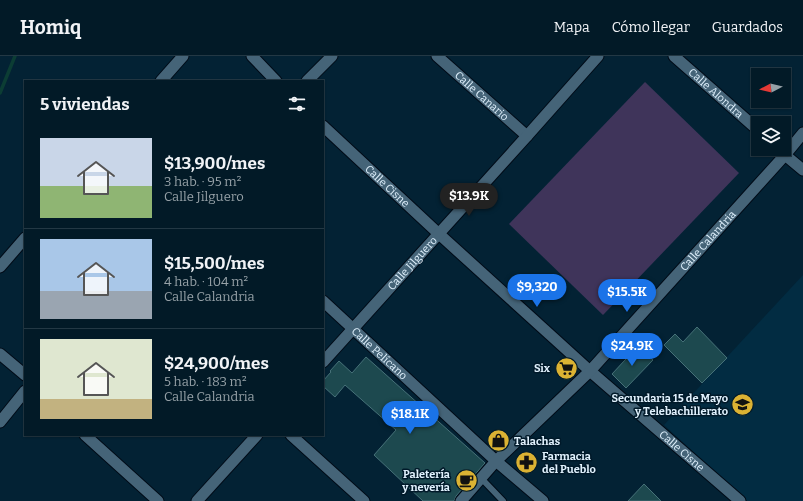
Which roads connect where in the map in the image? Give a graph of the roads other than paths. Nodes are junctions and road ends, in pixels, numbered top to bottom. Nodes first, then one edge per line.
1 (183, 56) edge
2 (252, 56) edge
3 (332, 56) edge
4 (438, 56) edge
5 (598, 56) edge
6 (674, 56) edge
7 (162, 80) edge
8 (275, 80) edge
9 (308, 80) edge
10 (751, 124) edge
11 (324, 127) edge
12 (803, 133) edge
13 (527, 136) junction
14 (791, 144) edge
15 (778, 156) edge
16 (787, 156) edge
17 (803, 170) edge
18 (439, 234) junction
19 (24, 239) edge
20 (0, 267) edge
21 (324, 302) edge
22 (354, 329) junction
23 (0, 354) edge
24 (324, 361) edge
25 (590, 371) junction
26 (24, 374) edge
27 (24, 392) edge
28 (0, 422) edge
29 (86, 436) edge
30 (256, 436) edge
31 (292, 436) edge
32 (496, 461) junction
33 (481, 478) junction
34 (158, 501) edge
35 (197, 501) edge
36 (364, 501) edge
37 (461, 501) edge
38 (503, 501) edge
39 (543, 501) edge
40 (740, 501) edge

1 - 7 street
2 - 8 street
3 - 9 street
4 - 13 street, Calle Canario
5 - 13 street, Calle Jilguero
6 - 10 street, Calle Alondra
11 - 18 street, Calle Cisne
12 - 14 street, Calle Calandria
13 - 18 street, Calle Jilguero
15 - 25 street, Calle Calandria
16 - 17 street
18 - 22 street, Calle Jilguero
18 - 25 street, Calle Cisne
19 - 20 street
21 - 22 street, Calle Pelícano
22 - 24 street, Calle Jilguero
22 - 32 street, Calle Pelícano
23 - 26 street
25 - 32 street, Calle Calandria
25 - 40 street, Calle Cisne
27 - 28 street
29 - 34 street
30 - 35 street
31 - 36 street
32 - 33 street, Calle Calandria
32 - 39 street, Calle Pelícano
33 - 37 street, Calle Calandria
33 - 38 lane

